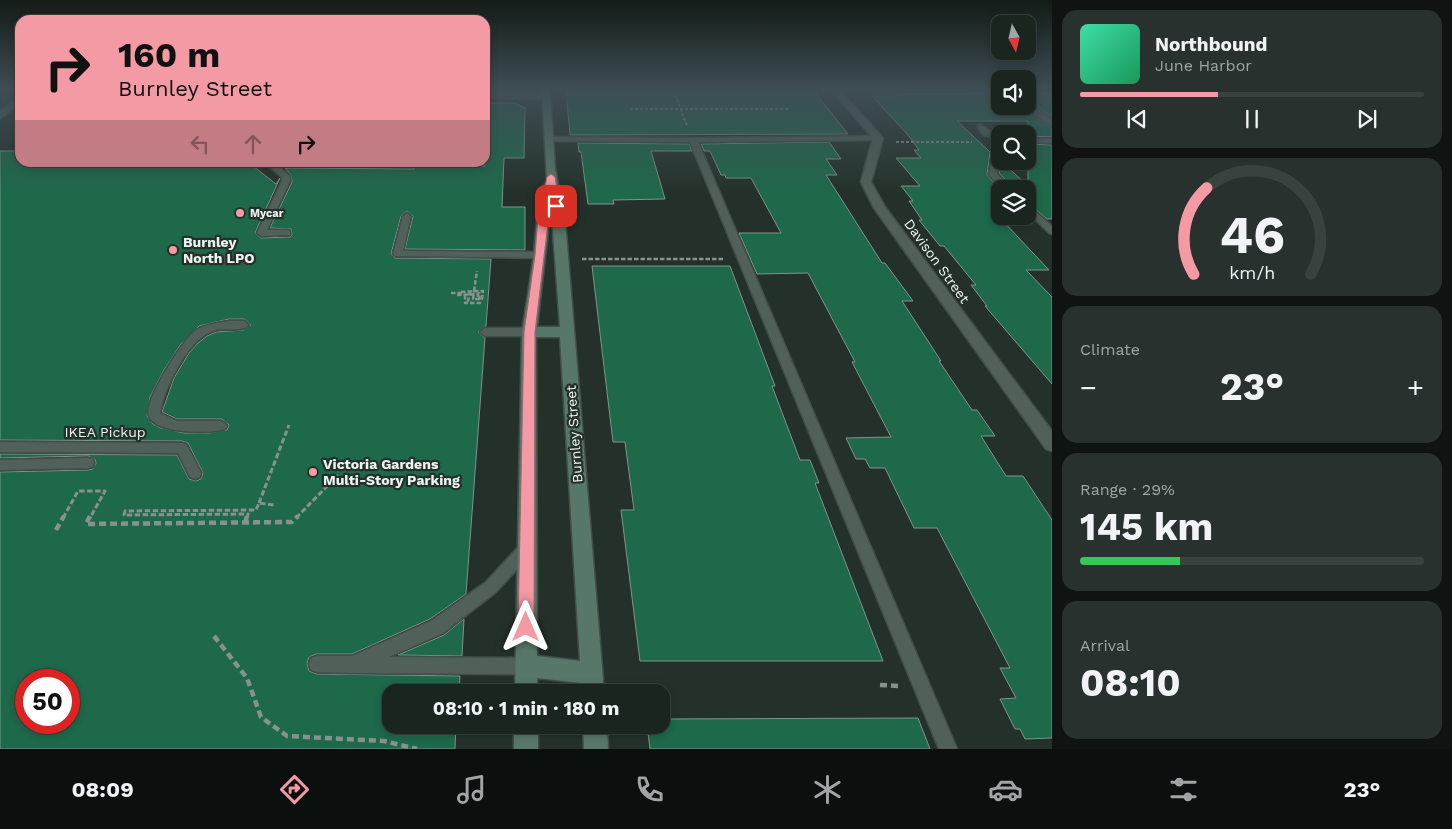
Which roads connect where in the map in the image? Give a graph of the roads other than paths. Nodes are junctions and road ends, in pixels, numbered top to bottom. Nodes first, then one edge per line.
1 (547, 125) edge
2 (866, 125) edge
3 (980, 126) dead end
4 (991, 136) edge
5 (878, 138) junction
6 (548, 139) junction
7 (693, 140) junction
8 (1036, 140) edge
9 (1052, 140) edge
10 (274, 167) edge
11 (551, 177) junction
12 (407, 216) dead end
13 (1036, 216) edge
14 (1052, 231) edge
15 (286, 233) dead end
16 (540, 255) junction
17 (244, 325) dead end
18 (485, 332) dead end
19 (529, 332) junction
20 (566, 332) junction
21 (221, 426) dead end
22 (1052, 444) edge
23 (0, 447) edge
24 (88, 463) dead end
25 (0, 465) edge
26 (195, 473) dead end
27 (527, 548) junction
28 (317, 664) dead end
29 (351, 665) junction
30 (526, 666) junction
31 (592, 683) edge
32 (526, 684) edge
33 (526, 734) edge
34 (595, 734) edge
35 (526, 749) edge
36 (596, 749) edge
37 (948, 749) edge

1 - 6 main road, Burnley Street
2 - 5 street
3 - 4 lane
5 - 7 lane
5 - 22 street, Davison Street
6 - 7 lane
6 - 11 main road, Burnley Street
7 - 37 lane
8 - 9 lane
10 - 15 lane
11 - 16 main road, Burnley Street
11 - 20 main road, Burnley Street
12 - 16 lane
13 - 14 lane
16 - 19 main road, Burnley Street
17 - 21 lane
18 - 19 lane
19 - 20 main road
19 - 27 main road, Burnley Street
20 - 31 main road, Burnley Street
23 - 26 lane, IKEA Pickup
24 - 25 lane
27 - 29 lane
27 - 30 main road, Burnley Street
28 - 29 lane
29 - 30 lane
30 - 31 main road
30 - 32 main road, Burnley Street
33 - 35 main road
34 - 36 main road

